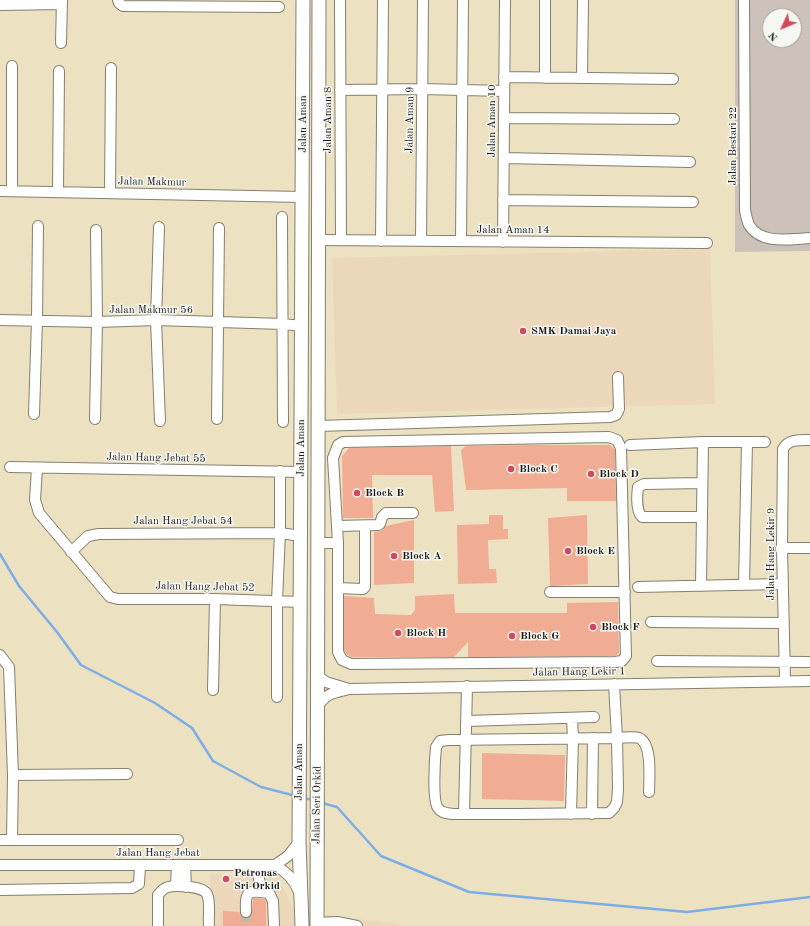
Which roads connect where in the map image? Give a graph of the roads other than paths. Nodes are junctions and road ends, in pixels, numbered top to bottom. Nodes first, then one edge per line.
1 (118, 0) edge
2 (303, 0) edge
3 (319, 0) edge
4 (340, 0) edge
5 (384, 0) edge
6 (423, 0) edge
7 (462, 0) edge
8 (505, 0) edge
9 (545, 0) edge
10 (583, 0) edge
11 (744, 0) edge
12 (62, 2) edge
13 (0, 5) edge
14 (279, 7) dead end
15 (61, 43) dead end
16 (12, 66) dead end
17 (111, 68) dead end
18 (59, 71) dead end
19 (504, 77) junction
20 (545, 78) junction
21 (582, 78) junction
22 (674, 79) dead end
23 (382, 89) junction
24 (422, 89) junction
25 (340, 90) junction
26 (462, 90) junction
27 (504, 91) junction
28 (504, 118) junction
29 (674, 119) dead end
30 (504, 158) junction
31 (690, 162) dead end
32 (0, 191) edge
33 (12, 192) junction
34 (58, 192) junction
35 (110, 193) junction
36 (302, 197) junction
37 (504, 200) junction
38 (693, 202) dead end
39 (282, 216) dead end
40 (38, 226) dead end
41 (159, 227) dead end
42 (219, 228) dead end
43 (96, 230) dead end
44 (810, 238) edge
45 (319, 240) junction
46 (340, 240) junction
47 (381, 241) junction
48 (421, 241) junction
49 (461, 241) junction
50 (503, 242) junction
51 (707, 243) dead end
52 (0, 320) edge
53 (37, 320) junction
54 (156, 320) junction
55 (97, 322) junction
56 (218, 323) junction
57 (283, 324) junction
58 (302, 326) junction
59 (618, 378) dead end
60 (34, 414) dead end
61 (95, 419) dead end
62 (217, 419) dead end
63 (160, 421) dead end
64 (283, 422) dead end
65 (318, 426) junction
66 (810, 440) edge
67 (703, 442) junction
68 (747, 442) junction
69 (765, 442) dead end
70 (630, 445) dead end
71 (10, 467) dead end
72 (37, 468) junction
73 (280, 471) junction
74 (301, 472) junction
75 (702, 483) junction
76 (413, 513) dead end
77 (702, 517) junction
78 (337, 526) junction
79 (365, 526) junction
80 (280, 533) junction
81 (301, 536) junction
82 (318, 543) junction
83 (338, 543) junction
84 (782, 548) junction
85 (810, 548) edge
86 (71, 552) junction
87 (783, 584) junction
88 (744, 585) junction
89 (701, 586) junction
90 (638, 587) dead end
91 (338, 588) junction
92 (550, 592) dead end
93 (625, 592) junction
94 (215, 599) junction
95 (277, 600) junction
96 (301, 602) junction
97 (651, 622) dead end
98 (783, 623) junction
99 (0, 655) edge
100 (657, 661) dead end
101 (810, 662) edge
102 (784, 663) junction
103 (318, 680) junction
104 (785, 680) junction
105 (810, 681) edge
106 (614, 684) junction
107 (467, 686) junction
108 (349, 688) junction
109 (213, 690) dead end
110 (277, 697) dead end
111 (318, 706) junction
112 (594, 717) dead end
113 (572, 718) junction
114 (467, 721) junction
115 (573, 738) junction
116 (593, 738) junction
117 (617, 738) junction
118 (466, 740) junction
119 (127, 774) dead end
120 (13, 775) junction
121 (649, 792) dead end
122 (464, 814) junction
123 (571, 814) junction
124 (592, 814) junction
125 (0, 840) edge
126 (12, 840) junction
127 (178, 840) dead end
128 (299, 842) junction
129 (140, 865) junction
130 (181, 865) junction
131 (257, 865) junction
132 (275, 865) junction
133 (0, 866) edge
134 (181, 886) junction
135 (0, 890) edge
136 (261, 892) junction
137 (300, 896) junction
138 (246, 912) tunnel mouth
139 (316, 924) edge
140 (158, 926) edge
141 (208, 926) edge
142 (274, 926) edge
143 (302, 926) edge
144 (357, 926) edge

1 - 14 street
2 - 36 main road, Jalan Aman
3 - 45 main road, Jalan Aman
4 - 25 street, Jalan Aman 8
5 - 23 street
6 - 24 street, Jalan Aman 9
7 - 26 street
8 - 19 street, Jalan Aman 10
9 - 20 street
10 - 21 street
11 - 44 street, Jalan Bestari 22
12 - 13 street
12 - 15 street
16 - 33 street
17 - 35 street
18 - 34 street
19 - 20 street
19 - 27 street, Jalan Aman 10
20 - 21 street
21 - 22 street
23 - 24 street
23 - 25 street
23 - 47 street
24 - 26 street
24 - 48 street, Jalan Aman 9
25 - 46 street, Jalan Aman 8
26 - 27 street
26 - 49 street
27 - 28 street, Jalan Aman 10
28 - 29 street
28 - 30 street, Jalan Aman 10
30 - 31 street
30 - 37 street, Jalan Aman 10
32 - 33 street, Jalan Makmur
33 - 34 street, Jalan Makmur
34 - 35 street, Jalan Makmur
35 - 36 street, Jalan Makmur
36 - 58 main road, Jalan Aman
37 - 38 street
37 - 50 street, Jalan Aman 10
39 - 57 street
40 - 53 street
41 - 54 street
42 - 56 street
43 - 55 street
45 - 46 street, Jalan Aman 14
45 - 65 main road, Jalan Aman
46 - 47 street, Jalan Aman 14
47 - 48 street, Jalan Aman 14
48 - 49 street, Jalan Aman 14
49 - 50 street, Jalan Aman 14
50 - 51 street, Jalan Aman 14
52 - 53 street, Jalan Makmur 56
53 - 55 street, Jalan Makmur 56
53 - 60 street
54 - 55 street, Jalan Makmur 56
54 - 56 street, Jalan Makmur 56
54 - 63 street
55 - 61 street
56 - 57 street, Jalan Makmur 56
56 - 62 street
57 - 58 street, Jalan Makmur 56
57 - 64 street
58 - 74 main road, Jalan Aman
59 - 65 street
65 - 82 main road, Jalan Aman
66 - 84 street, Jalan Hang Lekir 9
67 - 68 street
67 - 70 street
67 - 75 street
68 - 69 street
68 - 88 street
71 - 72 street, Jalan Hang Jebat 55
72 - 73 street, Jalan Hang Jebat 55
72 - 86 street
73 - 74 street, Jalan Hang Jebat 55
73 - 80 street
74 - 81 main road, Jalan Aman
75 - 77 street
75 - 77 street
76 - 79 street
77 - 89 street
78 - 79 street
78 - 83 street
78 - 93 street
79 - 91 street
80 - 81 street, Jalan Hang Jebat 54
80 - 86 street, Jalan Hang Jebat 54
80 - 95 street
81 - 96 main road, Jalan Aman
82 - 83 street
82 - 103 main road, Jalan Aman
83 - 91 street
84 - 85 street
84 - 87 street, Jalan Hang Lekir 9
86 - 94 street, Jalan Hang Jebat 52
87 - 88 street
87 - 98 street, Jalan Hang Lekir 9
88 - 89 street
89 - 90 street
91 - 93 street
92 - 93 street
94 - 95 street, Jalan Hang Jebat 52
94 - 109 street
95 - 96 street, Jalan Hang Jebat 52
95 - 110 street
96 - 128 main road, Jalan Aman
97 - 98 street
98 - 102 street, Jalan Hang Lekir 9
99 - 120 street
100 - 102 street
101 - 102 street
102 - 104 street, Jalan Hang Lekir 9
103 - 108 street, Jalan Hang Lekir 1
103 - 111 main road, Jalan Seri Orkid
104 - 105 street, Jalan Hang Lekir 1
104 - 106 street, Jalan Hang Lekir 1
106 - 107 street, Jalan Hang Lekir 1
106 - 117 street
107 - 108 street, Jalan Hang Lekir 1
107 - 114 street
108 - 111 street, Jalan Hang Lekir 1
111 - 139 main road, Jalan Seri Orkid
112 - 113 street
113 - 114 street
113 - 115 street
114 - 118 street
115 - 116 street
115 - 118 street
115 - 123 street
116 - 117 street
116 - 124 street
117 - 121 street
117 - 124 street
118 - 122 street
118 - 122 street
119 - 120 street
120 - 126 street
122 - 123 street
123 - 124 street
125 - 126 street
126 - 127 street
128 - 132 street
128 - 137 main road, Jalan Aman
129 - 130 street, Jalan Hang Jebat
129 - 133 street, Jalan Hang Jebat
129 - 135 street
130 - 131 street, Jalan Hang Jebat
130 - 134 street
131 - 132 street, Jalan Hang Jebat
131 - 136 street
132 - 137 street
134 - 140 street
134 - 141 street
136 - 138 street
136 - 142 street
137 - 143 main road
139 - 144 street

